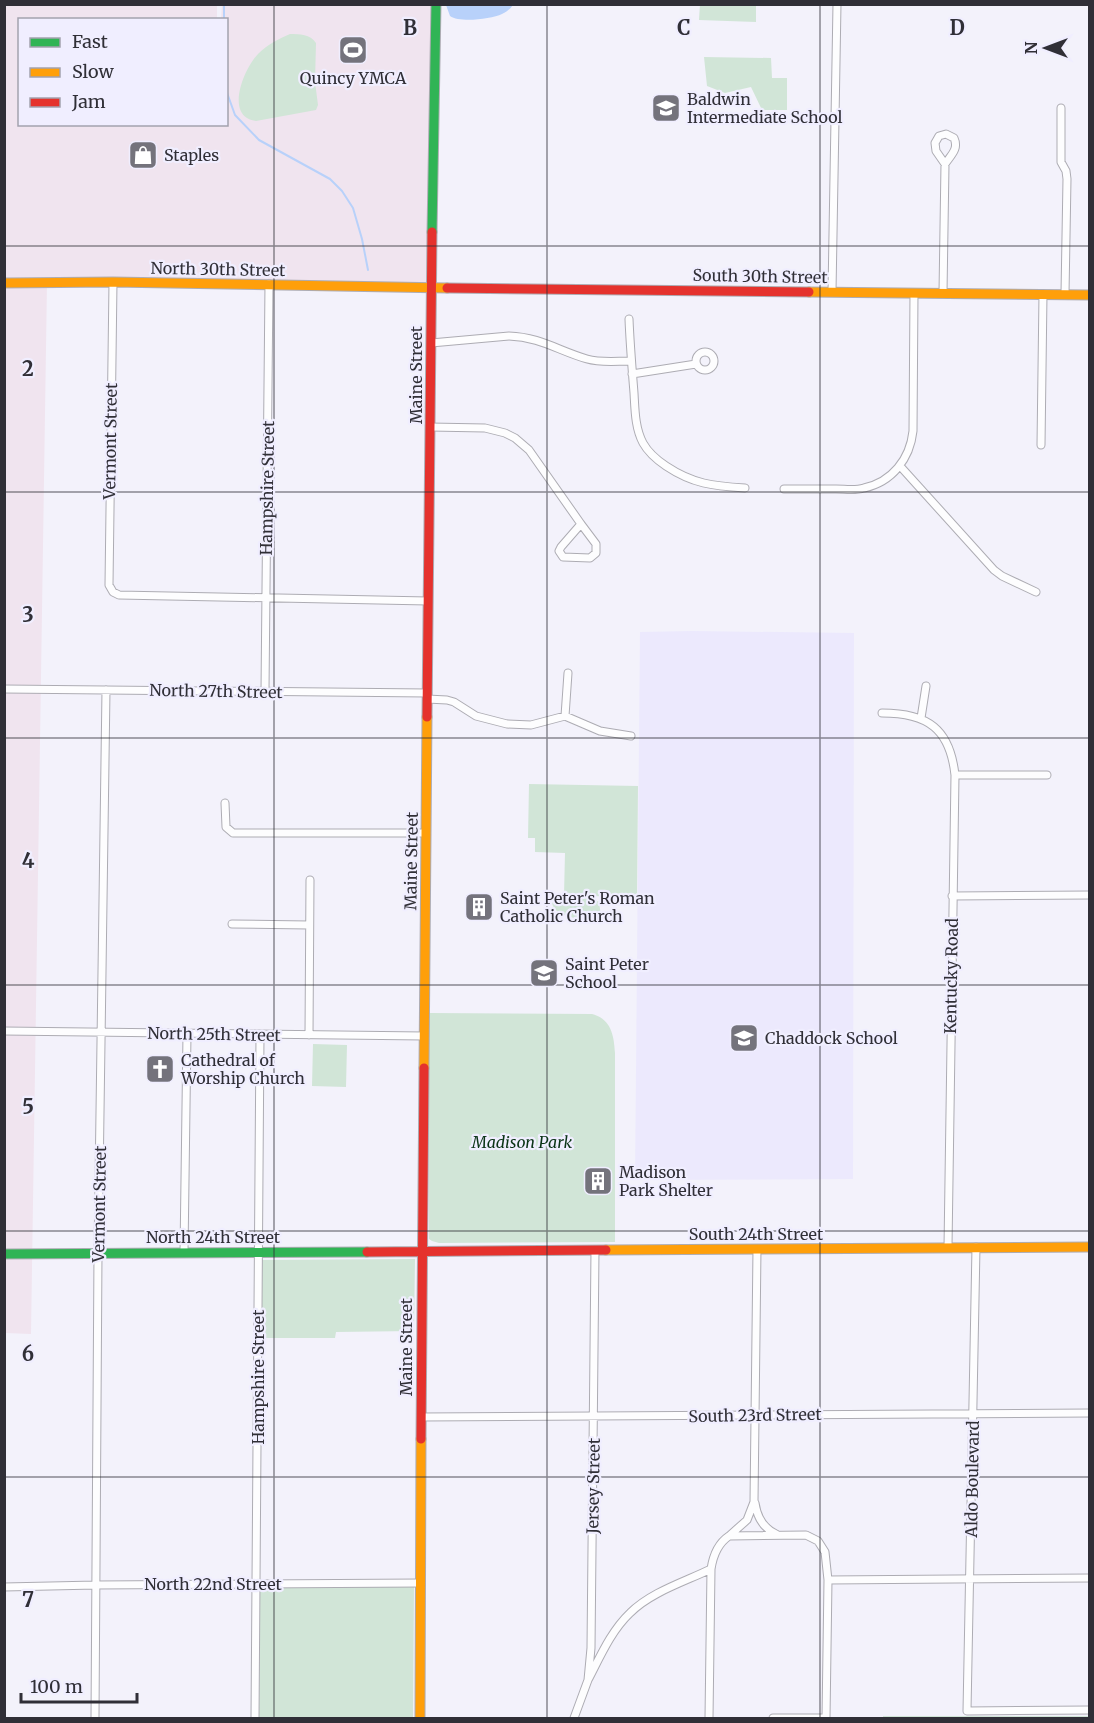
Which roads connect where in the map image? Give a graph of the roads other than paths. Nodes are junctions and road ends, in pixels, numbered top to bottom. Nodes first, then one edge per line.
1 (436, 4) edge
2 (837, 4) edge
3 (1061, 108) dead end
4 (945, 164) dead end
5 (112, 282) junction
6 (4, 283) edge
7 (269, 284) junction
8 (431, 288) junction
9 (832, 292) junction
10 (914, 293) junction
11 (943, 293) junction
12 (1043, 294) junction
13 (1065, 294) junction
14 (1089, 295) edge
15 (628, 319) dead end
16 (431, 343) junction
17 (630, 361) junction
18 (696, 364) dead end
19 (632, 374) junction
20 (430, 427) junction
21 (1041, 445) dead end
22 (900, 466) junction
23 (745, 488) dead end
24 (784, 489) dead end
25 (581, 524) junction
26 (1036, 592) dead end
27 (266, 598) junction
28 (428, 601) junction
29 (568, 673) dead end
30 (926, 686) dead end
31 (4, 689) edge
32 (106, 690) junction
33 (265, 691) junction
34 (428, 696) junction
35 (882, 712) dead end
36 (566, 716) junction
37 (921, 718) junction
38 (631, 736) dead end
39 (955, 775) junction
40 (1047, 775) dead end
41 (225, 803) dead end
42 (426, 833) junction
43 (310, 880) dead end
44 (1089, 895) edge
45 (952, 896) junction
46 (232, 924) dead end
47 (309, 925) junction
48 (4, 1031) edge
49 (102, 1033) junction
50 (187, 1034) junction
51 (260, 1035) junction
52 (309, 1035) junction
53 (424, 1036) junction
54 (948, 1247) junction
55 (976, 1247) junction
56 (1089, 1247) edge
57 (757, 1249) junction
58 (595, 1250) junction
59 (422, 1251) junction
60 (184, 1252) junction
61 (259, 1252) junction
62 (98, 1253) junction
63 (4, 1254) edge
64 (973, 1413) junction
65 (1089, 1413) edge
66 (755, 1414) junction
67 (594, 1416) junction
68 (421, 1417) junction
69 (754, 1502) junction
70 (779, 1534) junction
71 (729, 1536) junction
72 (711, 1569) junction
73 (1089, 1578) edge
74 (970, 1579) junction
75 (828, 1580) junction
76 (421, 1582) junction
77 (256, 1584) junction
78 (96, 1585) junction
79 (4, 1587) edge
80 (588, 1680) junction
81 (1089, 1710) edge
82 (575, 1715) edge
83 (826, 1718) edge
84 (95, 1719) edge
85 (255, 1719) edge
86 (420, 1719) edge
87 (569, 1719) edge
88 (709, 1719) edge
89 (773, 1719) edge

1 - 8 street, Maine Street
2 - 9 street
3 - 13 street
4 - 11 street
5 - 6 street, North 30th Street
5 - 7 street, North 30th Street
5 - 27 street, Vermont Street
7 - 8 street, North 30th Street
7 - 27 street, Hampshire Street
8 - 9 street, South 30th Street
8 - 16 street, Maine Street
9 - 10 street, South 30th Street
10 - 11 street, South 30th Street
10 - 22 street
11 - 12 street, South 30th Street
12 - 13 street, South 30th Street
12 - 21 street
13 - 14 street, South 30th Street
15 - 17 street
16 - 17 street
16 - 20 street, Maine Street
17 - 19 street
18 - 19 street
19 - 23 street
20 - 25 street
20 - 28 street, Maine Street
22 - 24 street
22 - 26 street
25 - 25 street
27 - 28 street
27 - 33 street, Hampshire Street
28 - 34 street, Maine Street
29 - 36 street
30 - 37 street
31 - 32 street, North 27th Street
32 - 33 street, North 27th Street
32 - 49 street, Vermont Street
33 - 34 street, North 27th Street
34 - 36 street, North 27th Street
34 - 42 street, Maine Street
35 - 37 street
36 - 38 street
37 - 39 street, Kentucky Road
39 - 40 street
39 - 45 street, Kentucky Road
41 - 42 street
42 - 53 street, Maine Street
43 - 47 street
44 - 45 street
45 - 54 street, Kentucky Road
46 - 47 street
47 - 52 street
48 - 49 street, North 25th Street
49 - 50 street, North 25th Street
49 - 62 street, Vermont Street
50 - 51 street, North 25th Street
50 - 60 street
51 - 52 street, North 25th Street
51 - 61 street, Hampshire Street
52 - 53 street, North 25th Street
53 - 59 street, Maine Street
54 - 55 street, South 24th Street
54 - 57 street, South 24th Street
55 - 56 street, South 24th Street
55 - 64 street, Aldo Boulevard
57 - 58 street, South 24th Street
57 - 66 street
58 - 59 street, South 24th Street
58 - 67 street, Jersey Street
59 - 61 street, North 24th Street
59 - 68 street, Maine Street
60 - 61 street, North 24th Street
60 - 62 street, North 24th Street
61 - 77 street, Hampshire Street
62 - 63 street, North 24th Street
62 - 78 street, Vermont Street
64 - 65 street, South 23rd Street
64 - 66 street, South 23rd Street
64 - 74 street, Aldo Boulevard
66 - 67 street, South 23rd Street
66 - 69 street
67 - 68 street, South 23rd Street
67 - 80 street, Jersey Street
68 - 76 street, Maine Street
69 - 70 street
69 - 71 street
70 - 71 street
70 - 75 street
71 - 72 street
72 - 80 street
72 - 88 street
73 - 74 street
74 - 75 street
74 - 81 street, Aldo Boulevard
75 - 83 street
76 - 77 street, North 22nd Street
76 - 86 street, Maine Street
77 - 78 street, North 22nd Street
77 - 85 street, Hampshire Street
78 - 79 street, North 22nd Street
78 - 84 street, Vermont Street
80 - 82 street, Jersey Street
82 - 87 street
83 - 89 street

